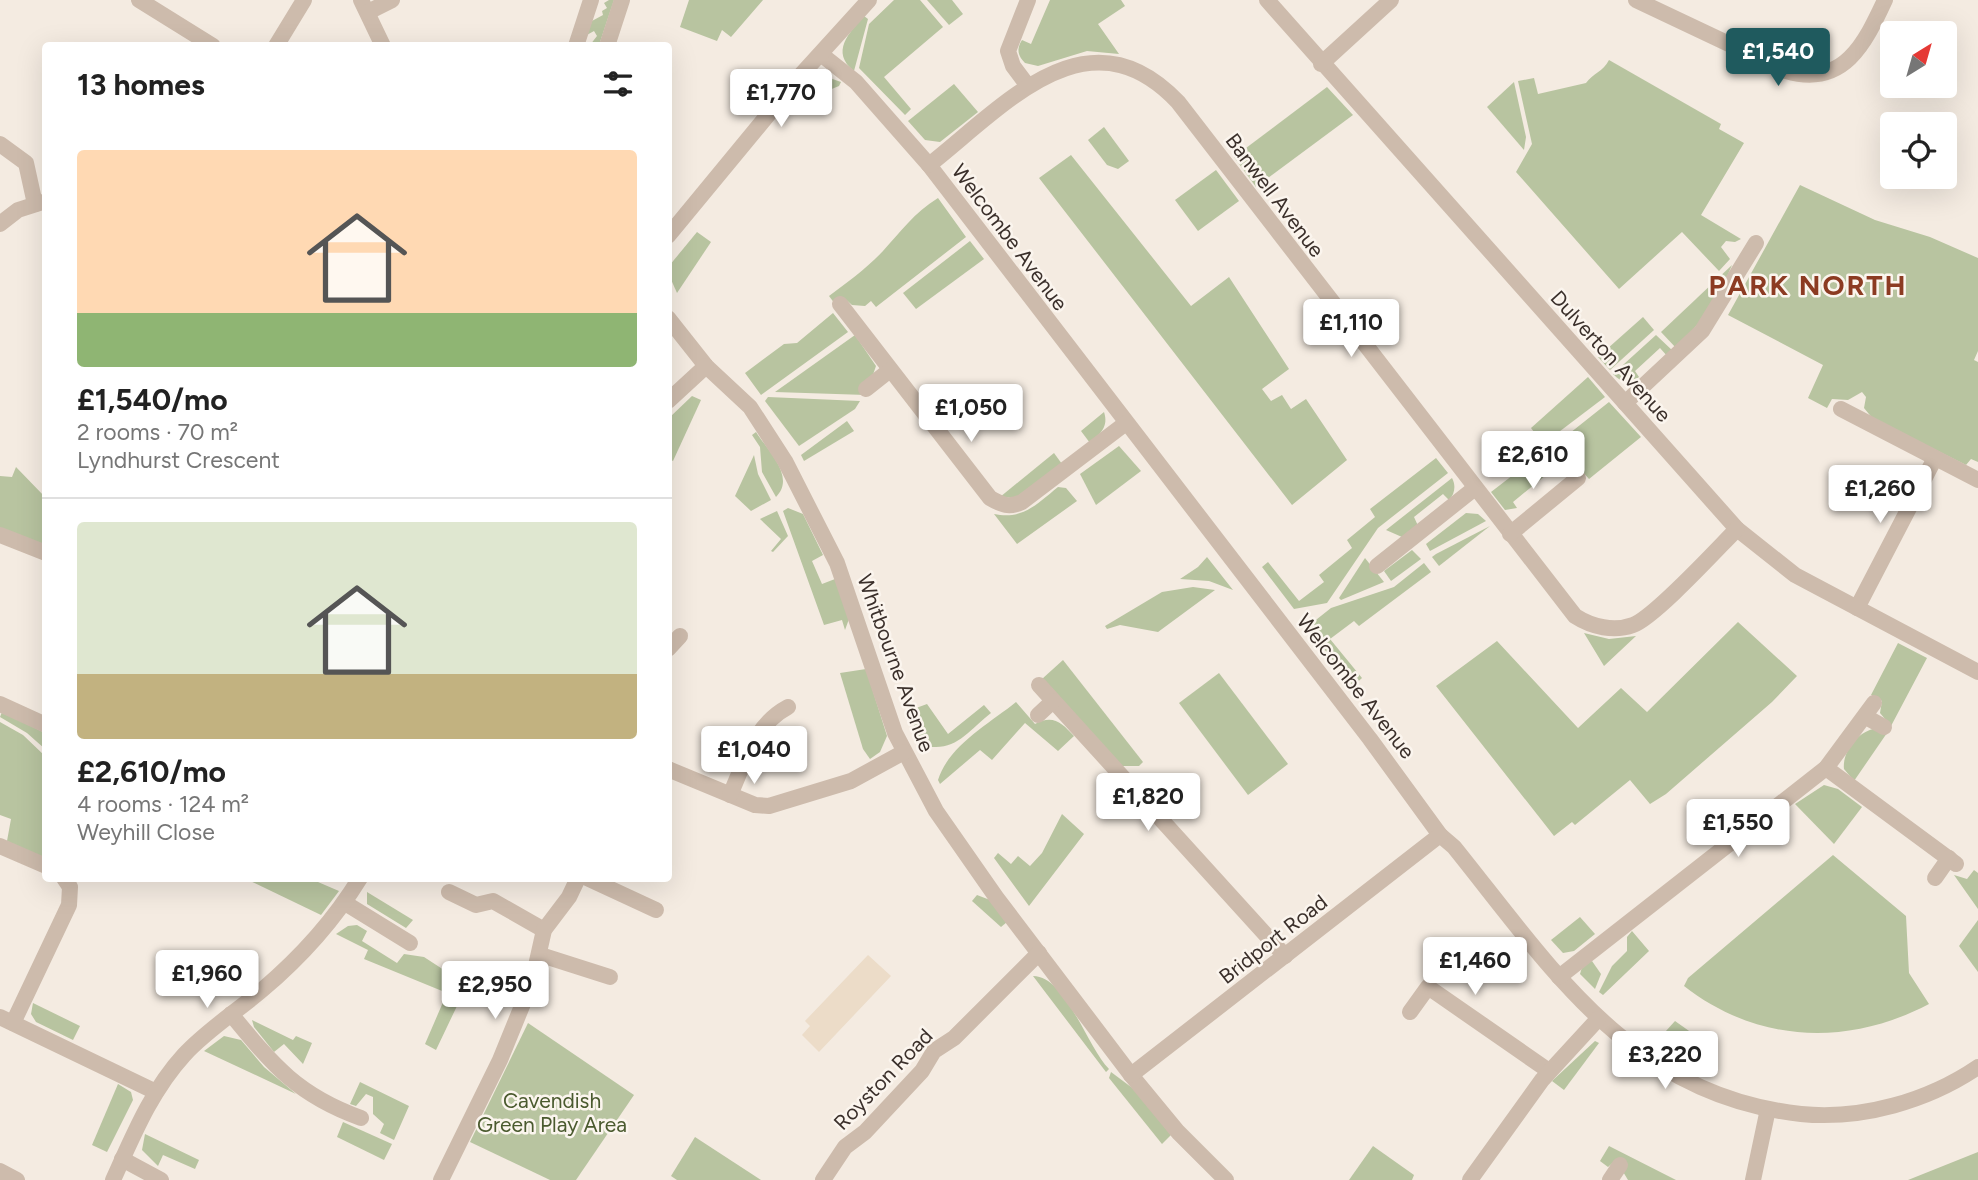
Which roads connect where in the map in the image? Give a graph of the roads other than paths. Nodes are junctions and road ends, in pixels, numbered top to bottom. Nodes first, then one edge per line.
1 (139, 0) edge
2 (304, 0) edge
3 (392, 0) edge
4 (592, 0) edge
5 (622, 0) edge
6 (869, 0) edge
7 (1028, 0) edge
8 (1267, 0) edge
9 (1391, 0) edge
10 (1636, 0) edge
11 (1885, 0) edge
12 (365, 6) edge
13 (183, 39) edge
14 (278, 42) edge
15 (381, 42) edge
16 (577, 42) edge
17 (608, 42) edge
18 (822, 55) junction
19 (1321, 64) junction
20 (1028, 86) junction
21 (0, 144) edge
22 (929, 164) junction
23 (40, 203) edge
24 (0, 224) edge
25 (672, 231) edge
26 (1756, 243) dead end
27 (840, 304) dead end
28 (672, 323) edge
29 (706, 366) junction
30 (890, 370) junction
31 (866, 389) dead end
32 (672, 397) edge
33 (1625, 403) junction
34 (1841, 409) dead end
35 (1126, 423) junction
36 (1935, 458) junction
37 (1578, 478) dead end
38 (1978, 480) edge
39 (1475, 488) junction
40 (1737, 529) junction
41 (1510, 534) junction
42 (0, 535) edge
43 (42, 551) edge
44 (1377, 566) dead end
45 (1857, 608) junction
46 (1978, 673) edge
47 (1039, 685) dead end
48 (1054, 701) junction
49 (0, 704) edge
50 (788, 706) dead end
51 (1038, 715) dead end
52 (42, 723) edge
53 (1884, 727) dead end
54 (904, 752) junction
55 (1826, 768) junction
56 (672, 771) edge
57 (730, 795) junction
58 (1440, 835) junction
59 (0, 846) edge
60 (42, 864) edge
61 (1935, 878) dead end
62 (67, 882) edge
63 (358, 882) edge
64 (576, 882) edge
65 (596, 882) edge
66 (449, 892) dead end
67 (345, 903) junction
68 (656, 910) dead end
69 (544, 930) junction
70 (410, 943) dead end
71 (1039, 953) junction
72 (541, 955) junction
73 (1284, 956) junction
74 (610, 977) dead end
75 (1559, 977) junction
76 (1410, 1012) dead end
77 (231, 1014) junction
78 (1598, 1019) junction
79 (6, 1020) edge
80 (1978, 1067) edge
81 (1549, 1072) junction
82 (1131, 1075) junction
83 (156, 1092) junction
84 (1768, 1109) junction
85 (361, 1118) dead end
86 (122, 1159) junction
87 (0, 1171) edge
88 (17, 1180) edge
89 (113, 1180) edge
90 (161, 1180) edge
91 (441, 1180) edge
92 (823, 1180) edge
93 (1226, 1180) edge
94 (1470, 1180) edge
95 (1753, 1180) edge

1 - 13 street
2 - 14 street
3 - 12 street
4 - 16 street
5 - 17 street
6 - 18 street
7 - 20 street
8 - 19 street, Dulverton Avenue
9 - 19 street
10 - 11 street
12 - 15 street
18 - 22 street, Welcombe Avenue
18 - 25 street
19 - 33 street, Dulverton Avenue
20 - 22 street, Banwell Avenue
20 - 39 street, Banwell Avenue
21 - 23 street
22 - 35 street, Welcombe Avenue
23 - 24 street
26 - 33 street
27 - 30 street
28 - 29 street, Whitbourne Avenue
29 - 32 street
29 - 54 street, Whitbourne Avenue
30 - 31 street
30 - 35 street
33 - 40 street, Dulverton Avenue
34 - 36 street
35 - 58 street, Welcombe Avenue
36 - 38 street
36 - 45 street
37 - 41 street
39 - 41 street, Banwell Avenue
39 - 44 street
40 - 41 street, Banwell Avenue
40 - 45 street, Dulverton Avenue
42 - 43 street
45 - 46 street, Dulverton Avenue
47 - 48 street
48 - 51 street
48 - 73 street
49 - 52 street
50 - 57 street
53 - 55 street
54 - 57 street
54 - 71 street, Whitbourne Avenue
55 - 61 street
55 - 75 street
56 - 57 street
58 - 73 street, Bridport Road
58 - 75 street, Welcombe Avenue
59 - 60 street
62 - 79 street
63 - 67 street
64 - 69 street
65 - 68 street
66 - 69 street
67 - 70 street
67 - 77 street
69 - 72 street
71 - 82 street, Whitbourne Avenue
71 - 92 street, Royston Road
72 - 74 street
72 - 91 street
73 - 82 street, Bridport Road
75 - 78 street, Welcombe Avenue
76 - 81 street
77 - 83 street
77 - 85 street
78 - 81 street
78 - 84 street, Welcombe Avenue
79 - 83 street
80 - 84 street, Welcombe Avenue
81 - 94 street
82 - 93 street, Whitbourne Avenue
83 - 86 street
84 - 95 street
86 - 89 street
86 - 90 street
87 - 88 street

